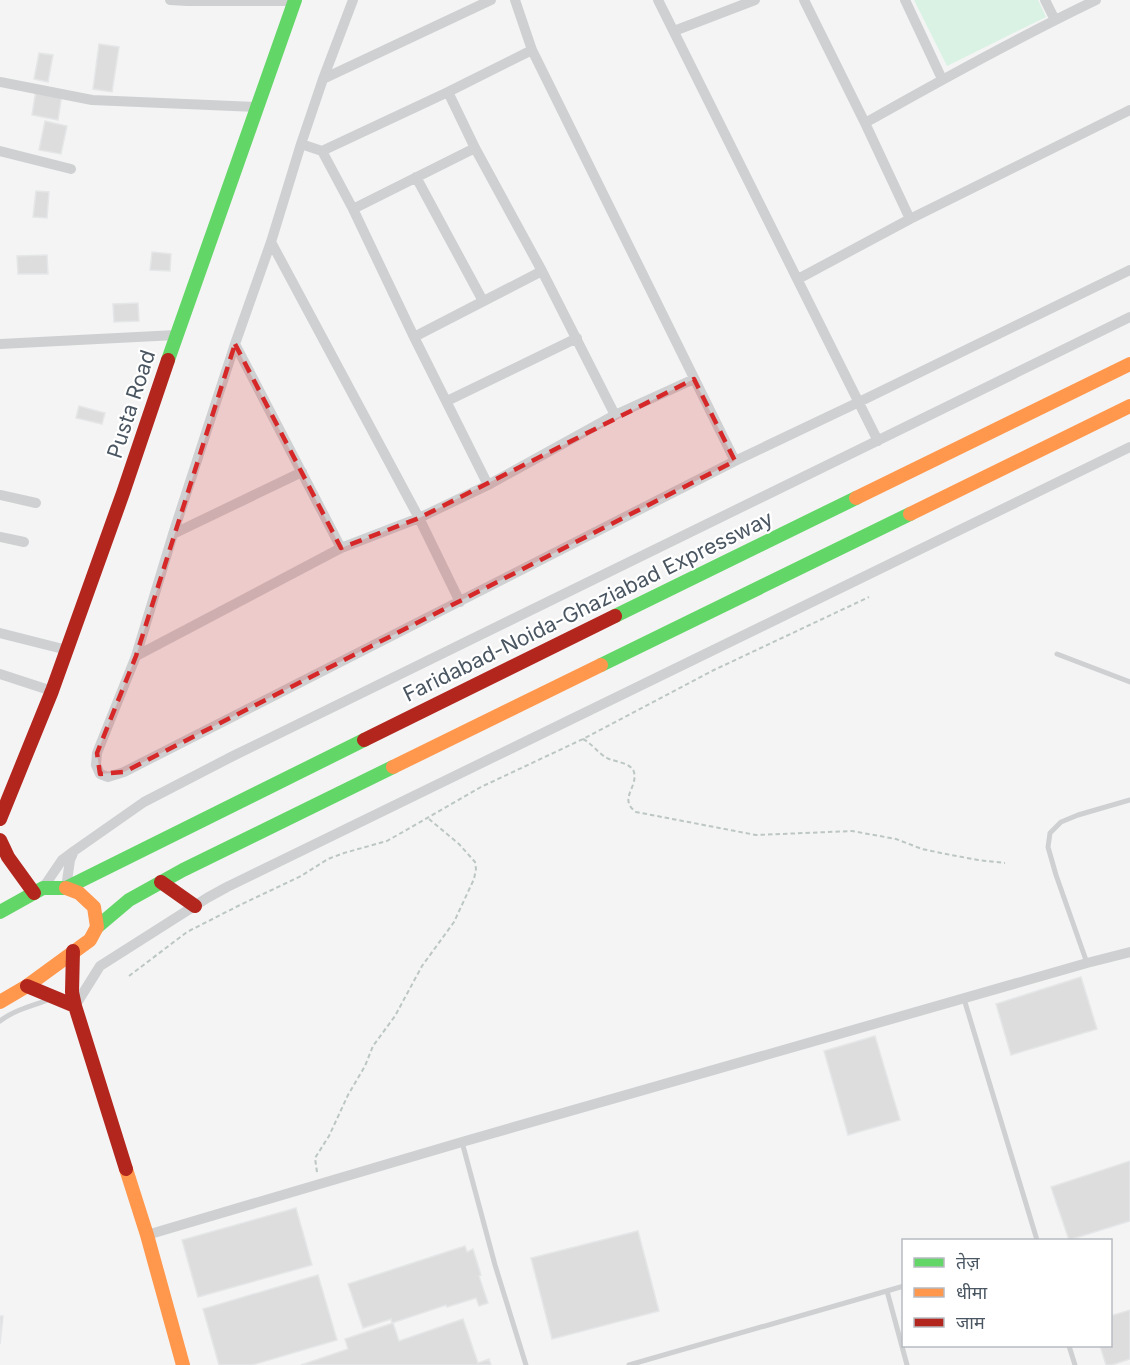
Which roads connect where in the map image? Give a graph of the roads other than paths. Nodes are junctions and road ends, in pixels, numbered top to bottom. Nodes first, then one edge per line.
1 (170, 0) edge
2 (353, 0) edge
3 (491, 0) edge
4 (515, 0) edge
5 (658, 0) edge
6 (755, 0) edge
7 (804, 0) edge
8 (905, 0) edge
9 (1045, 0) edge
10 (1096, 0) edge
11 (295, 1) edge
12 (1055, 20) junction
13 (674, 31) junction
14 (532, 50) junction
15 (323, 79) junction
16 (942, 79) junction
17 (0, 82) edge
18 (448, 92) junction
19 (258, 108) junction
20 (1130, 110) edge
21 (865, 123) junction
22 (301, 144) junction
23 (475, 148) junction
24 (0, 151) edge
25 (322, 151) junction
26 (71, 169) dead end
27 (416, 177) junction
28 (353, 209) junction
29 (910, 219) junction
30 (271, 242) junction
31 (1130, 270) edge
32 (542, 271) junction
33 (798, 279) junction
34 (483, 302) junction
35 (1130, 317) edge
36 (176, 335) junction
37 (414, 337) junction
38 (577, 338) junction
39 (0, 344) edge
40 (235, 344) junction
41 (1130, 364) edge
42 (694, 379) junction
43 (447, 401) junction
44 (859, 402) junction
45 (1130, 406) edge
46 (615, 415) junction
47 (878, 441) junction
48 (1130, 447) edge
49 (735, 461) junction
50 (302, 472) junction
51 (488, 484) junction
52 (0, 495) edge
53 (36, 503) dead end
54 (419, 518) junction
55 (172, 534) junction
56 (0, 537) edge
57 (24, 542) dead end
58 (341, 548) junction
59 (460, 602) junction
60 (0, 633) edge
61 (67, 650) junction
62 (1057, 654) dead end
63 (136, 656) junction
64 (0, 674) edge
65 (1130, 682) edge
66 (52, 691) junction
67 (1130, 800) edge
68 (0, 819) edge
69 (0, 840) edge
70 (74, 851) junction
71 (161, 882) junction
72 (66, 888) junction
73 (38, 891) junction
74 (195, 906) junction
75 (0, 912) edge
76 (97, 927) junction
77 (73, 951) junction
78 (1130, 952) edge
79 (1087, 963) junction
80 (27, 987) junction
81 (55, 998) junction
82 (964, 999) junction
83 (0, 1002) edge
84 (75, 1006) junction
85 (0, 1021) edge
86 (462, 1142) junction
87 (147, 1235) junction
88 (1038, 1239) edge
89 (902, 1286) edge
90 (887, 1291) junction
91 (902, 1346) edge
92 (902, 1347) edge
93 (1069, 1347) edge
94 (183, 1365) edge
95 (526, 1365) edge
96 (629, 1365) edge
97 (907, 1365) edge
98 (1075, 1365) edge

1 - 11 street
2 - 15 street
3 - 15 street
4 - 14 street
5 - 13 street
6 - 13 street
7 - 21 street
8 - 16 street
9 - 12 street
10 - 12 street
11 - 19 main road, Pusta Road
12 - 16 street
13 - 33 street
14 - 18 street
14 - 42 street
15 - 22 street
16 - 21 street
17 - 19 street
18 - 23 street
18 - 25 street
19 - 36 main road, Pusta Road
20 - 29 street
21 - 29 street
22 - 25 street
22 - 30 street
23 - 27 street
23 - 32 street
24 - 26 street
25 - 28 street
27 - 28 street
27 - 34 street
28 - 37 street
29 - 33 street
30 - 40 street
30 - 54 street
31 - 44 street
32 - 34 street
32 - 38 street
33 - 44 street
34 - 37 street
35 - 47 street
36 - 39 street
36 - 61 main road, Pusta Road
37 - 43 street
38 - 43 street
38 - 46 street
40 - 50 street
40 - 55 street
41 - 72 main road, Faridabad-Noida-Ghaziabad Expressway
42 - 46 street
42 - 49 street
43 - 51 street
44 - 47 street
44 - 49 street
45 - 71 main road
46 - 51 street
47 - 70 street
48 - 74 street
49 - 59 street
50 - 55 street
50 - 58 street
51 - 54 street
52 - 53 street
54 - 58 street
54 - 59 street
55 - 63 street
56 - 57 street
58 - 63 street
59 - 63 street
60 - 61 street
61 - 66 main road, Pusta Road
62 - 65 lane
64 - 66 street
66 - 68 main road, Pusta Road
67 - 79 lane
69 - 73 main road
70 - 72 street
70 - 73 street
71 - 74 main road
71 - 76 main road
72 - 73 main road, Faridabad-Noida-Ghaziabad Expressway
72 - 76 main road
73 - 75 main road, Faridabad-Noida-Ghaziabad Expressway
74 - 84 street
76 - 77 main road
77 - 80 main road
77 - 84 main road
78 - 79 street
79 - 82 street
80 - 81 main road
80 - 83 main road
81 - 84 main road
81 - 85 lane
82 - 86 street
82 - 88 lane
84 - 87 main road
86 - 87 street
86 - 95 lane
87 - 94 main road
89 - 90 lane
90 - 91 lane
90 - 96 lane
92 - 97 lane
93 - 98 lane

